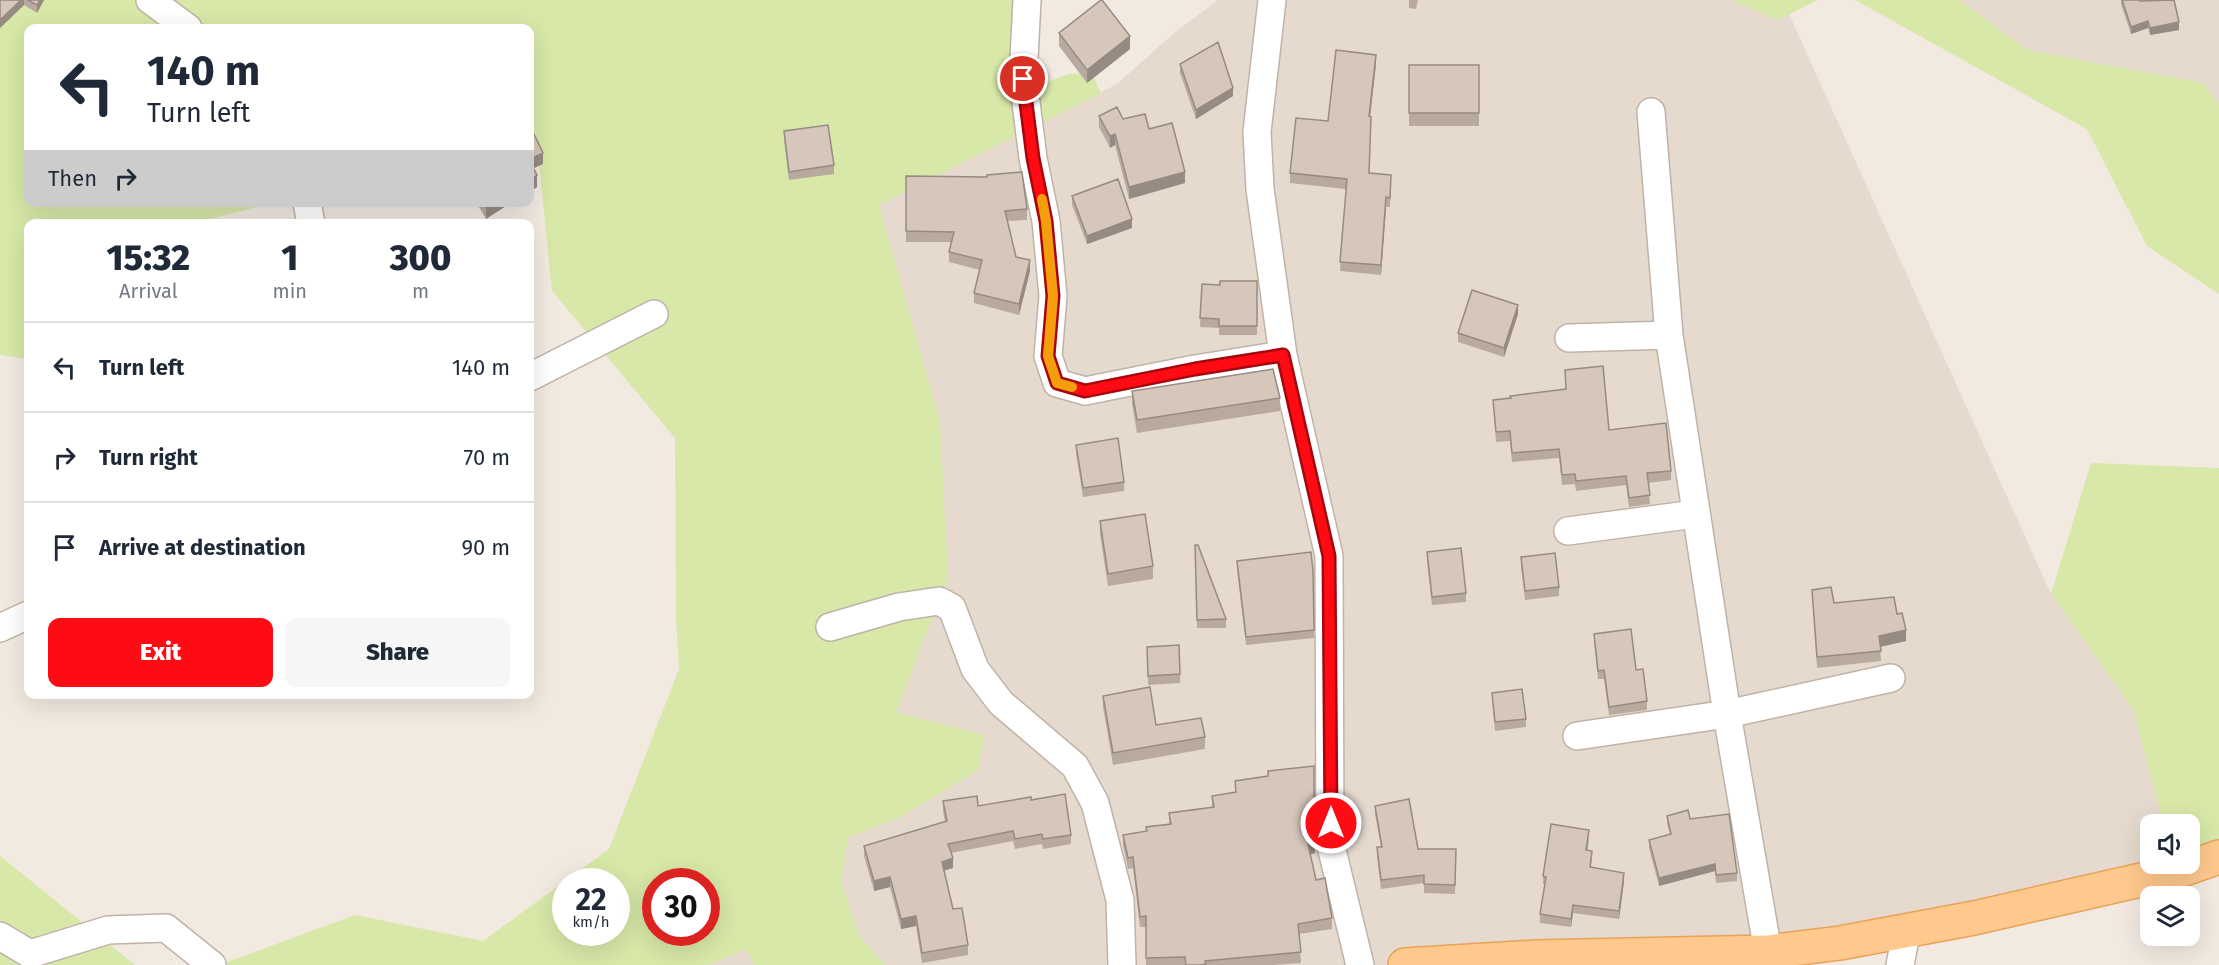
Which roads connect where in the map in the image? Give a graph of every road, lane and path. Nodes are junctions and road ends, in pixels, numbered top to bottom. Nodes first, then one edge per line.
1 (150, 0) edge
2 (1027, 0) edge
3 (1272, 0) edge
4 (183, 24) edge
5 (1651, 112) dead end
6 (654, 314) dead end
7 (1669, 335) junction
8 (1569, 338) dead end
9 (1283, 355) junction
10 (534, 375) edge
11 (1695, 514) junction
12 (1568, 531) dead end
13 (24, 617) edge
14 (830, 627) dead end
15 (0, 628) edge
16 (1891, 678) dead end
17 (1727, 714) junction
18 (1577, 736) dead end
19 (2219, 857) edge
20 (1907, 929) junction
21 (0, 936) edge
22 (1768, 952) junction
23 (1489, 963) edge
24 (212, 965) edge
25 (1122, 965) edge
26 (1360, 965) edge
27 (1405, 965) edge
28 (1900, 965) edge

1 - 4 street
2 - 9 street
3 - 9 street
5 - 7 street
6 - 10 street
7 - 8 street
7 - 11 street
9 - 26 street
11 - 12 street
11 - 17 street
13 - 15 street
14 - 25 street
16 - 17 street
17 - 18 street
17 - 22 street
19 - 20 main road
20 - 22 main road
20 - 28 street
21 - 24 street
22 - 23 main road
23 - 27 main road

